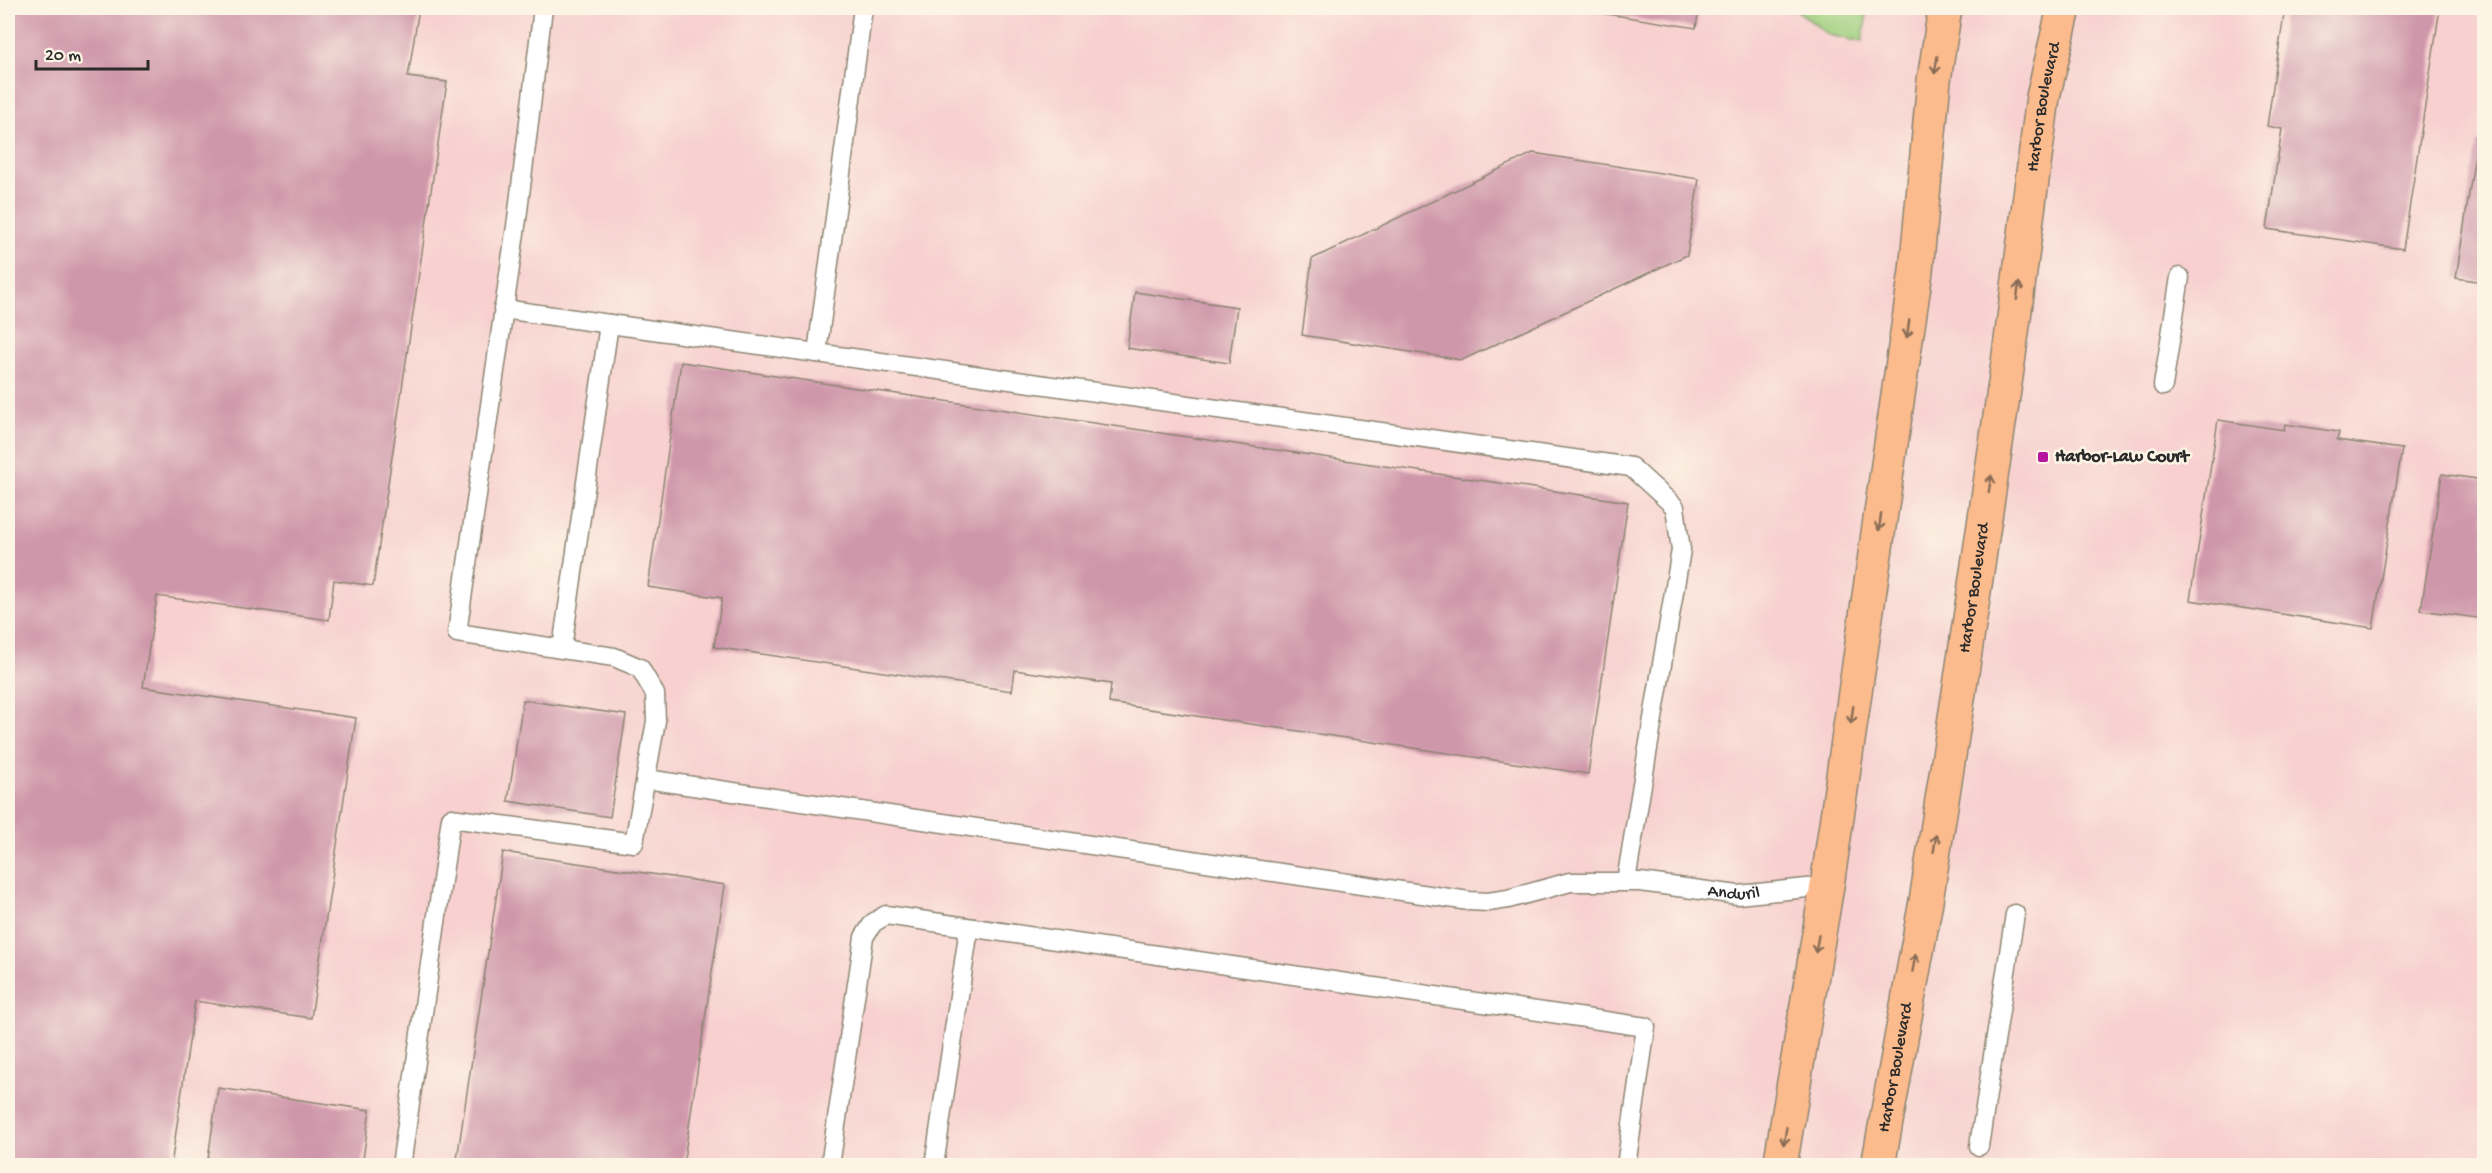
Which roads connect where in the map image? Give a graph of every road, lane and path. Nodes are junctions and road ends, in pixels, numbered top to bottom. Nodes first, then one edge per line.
1 (543, 8) edge
2 (863, 8) edge
3 (1946, 8) edge
4 (2064, 8) edge
5 (2180, 277) dead end
6 (503, 309) junction
7 (609, 324) junction
8 (817, 353) junction
9 (2163, 386) dead end
10 (562, 648) junction
11 (646, 778) junction
12 (1633, 881) junction
13 (1827, 886) junction
14 (2015, 914) dead end
15 (969, 928) junction
16 (1979, 1146) dead end
17 (401, 1166) edge
18 (830, 1166) edge
19 (934, 1166) edge
20 (1626, 1166) edge
21 (1780, 1166) edge
22 (1878, 1166) edge

1 - 6 lane
2 - 8 lane
3 -> 13 main road
22 -> 4 main road, Harbor Boulevard
5 - 9 lane
6 - 7 lane
6 - 10 lane
7 - 8 lane
7 - 10 lane
8 - 12 lane
10 - 11 lane
11 - 12 lane, Anduril
11 - 17 lane
12 - 13 lane, Anduril
13 -> 21 main road
14 - 16 lane
15 - 18 lane
15 - 19 lane
15 - 20 lane

